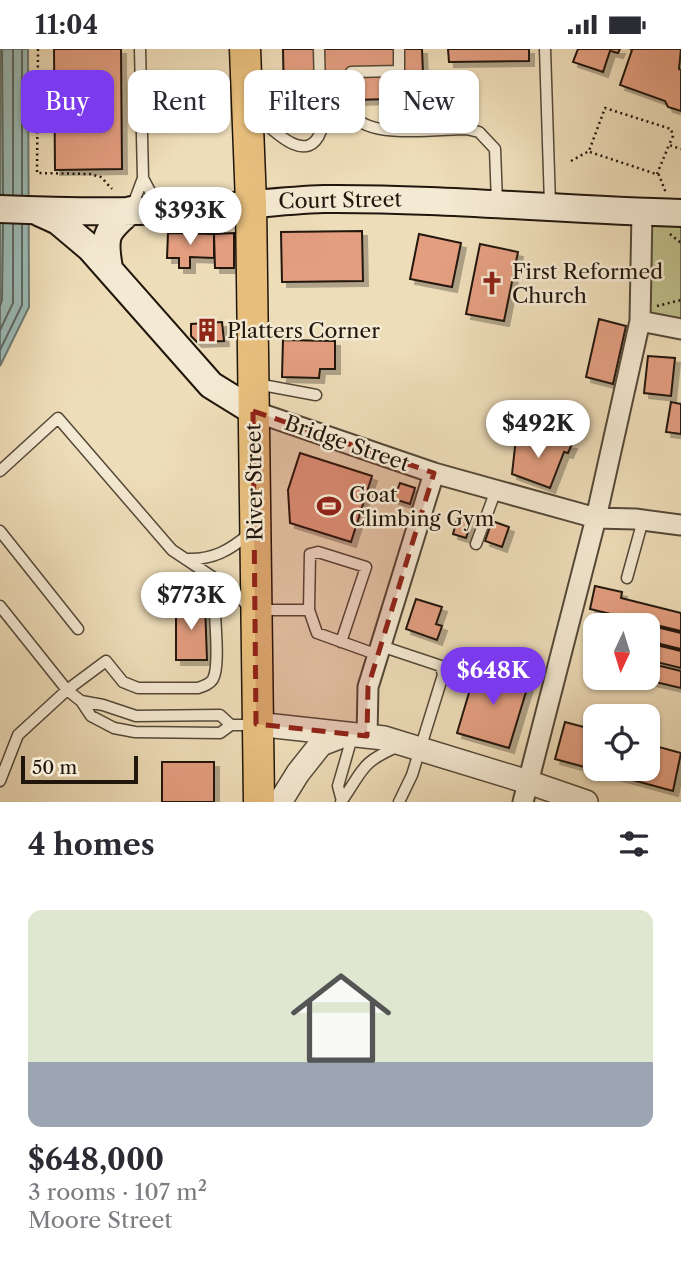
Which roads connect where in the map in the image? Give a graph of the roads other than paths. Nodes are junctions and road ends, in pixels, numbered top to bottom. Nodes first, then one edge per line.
1 (139, 49) edge
2 (319, 49) edge
3 (399, 49) edge
4 (545, 49) edge
5 (243, 51) edge
6 (140, 70) edge
7 (244, 70) edge
8 (320, 70) edge
9 (142, 133) edge
10 (248, 133) edge
11 (276, 133) edge
12 (320, 133) edge
13 (143, 178) junction
14 (251, 203) junction
15 (498, 205) junction
16 (550, 208) junction
17 (0, 209) edge
18 (170, 209) junction
19 (35, 210) junction
20 (131, 210) junction
21 (642, 212) junction
22 (672, 214) edge
23 (109, 268) junction
24 (640, 321) junction
25 (681, 330) edge
26 (316, 395) dead end
27 (253, 397) junction
28 (0, 471) edge
29 (434, 473) junction
30 (496, 490) junction
31 (596, 518) junction
32 (643, 520) junction
33 (681, 525) edge
34 (255, 529) junction
35 (0, 531) edge
36 (476, 544) dead end
37 (187, 559) junction
38 (627, 578) dead end
39 (169, 596) dead end
40 (0, 606) edge
41 (309, 610) junction
42 (256, 613) junction
43 (78, 629) dead end
44 (341, 642) junction
45 (379, 650) junction
46 (67, 690) junction
47 (81, 701) junction
48 (244, 725) junction
49 (357, 735) junction
50 (412, 746) junction
51 (0, 781) edge
52 (526, 792) edge
53 (342, 801) edge
54 (402, 801) edge
55 (259, 802) edge
56 (280, 802) edge
57 (586, 802) edge

1 - 6 lane
2 - 8 lane
3 - 15 lane
4 - 16 lane
5 - 7 main road, River Street
9 - 13 lane
10 - 14 main road, River Street
11 - 12 lane
13 - 18 lane
13 - 20 lane
14 - 15 main road, Court Street
14 - 18 main road, Court Street
14 - 27 main road, River Street
15 - 16 main road, Court Street
16 - 21 main road, Court Street
17 - 19 main road, Court Street
18 - 20 main road, Court Street
19 - 20 main road, Court Street
19 - 23 main road, Bridge Street
20 - 23 main road
21 - 22 main road, Court Street
21 - 24 street
23 - 27 main road, Bridge Street
24 - 25 street
24 - 31 street
26 - 27 lane
27 - 29 street, Bridge Street
27 - 34 main road, River Street
28 - 37 lane
29 - 30 street, Bridge Street
29 - 45 street
30 - 31 street, Bridge Street
30 - 36 lane
31 - 32 street, Bridge Street
31 - 52 street
32 - 33 street, Bridge Street
32 - 38 lane
34 - 37 lane
34 - 42 main road, River Street
35 - 43 lane
37 - 42 lane
39 - 46 lane
40 - 46 lane
41 - 42 lane
41 - 44 lane
41 - 44 lane
42 - 48 main road, River Street
44 - 45 lane
45 - 49 street
45 - 50 lane
46 - 47 lane
46 - 51 lane
47 - 48 lane
47 - 48 lane
48 - 49 street
48 - 55 main road, River Street
49 - 50 street
49 - 53 lane
49 - 56 street
50 - 52 street
50 - 53 lane
50 - 54 lane
52 - 57 street

